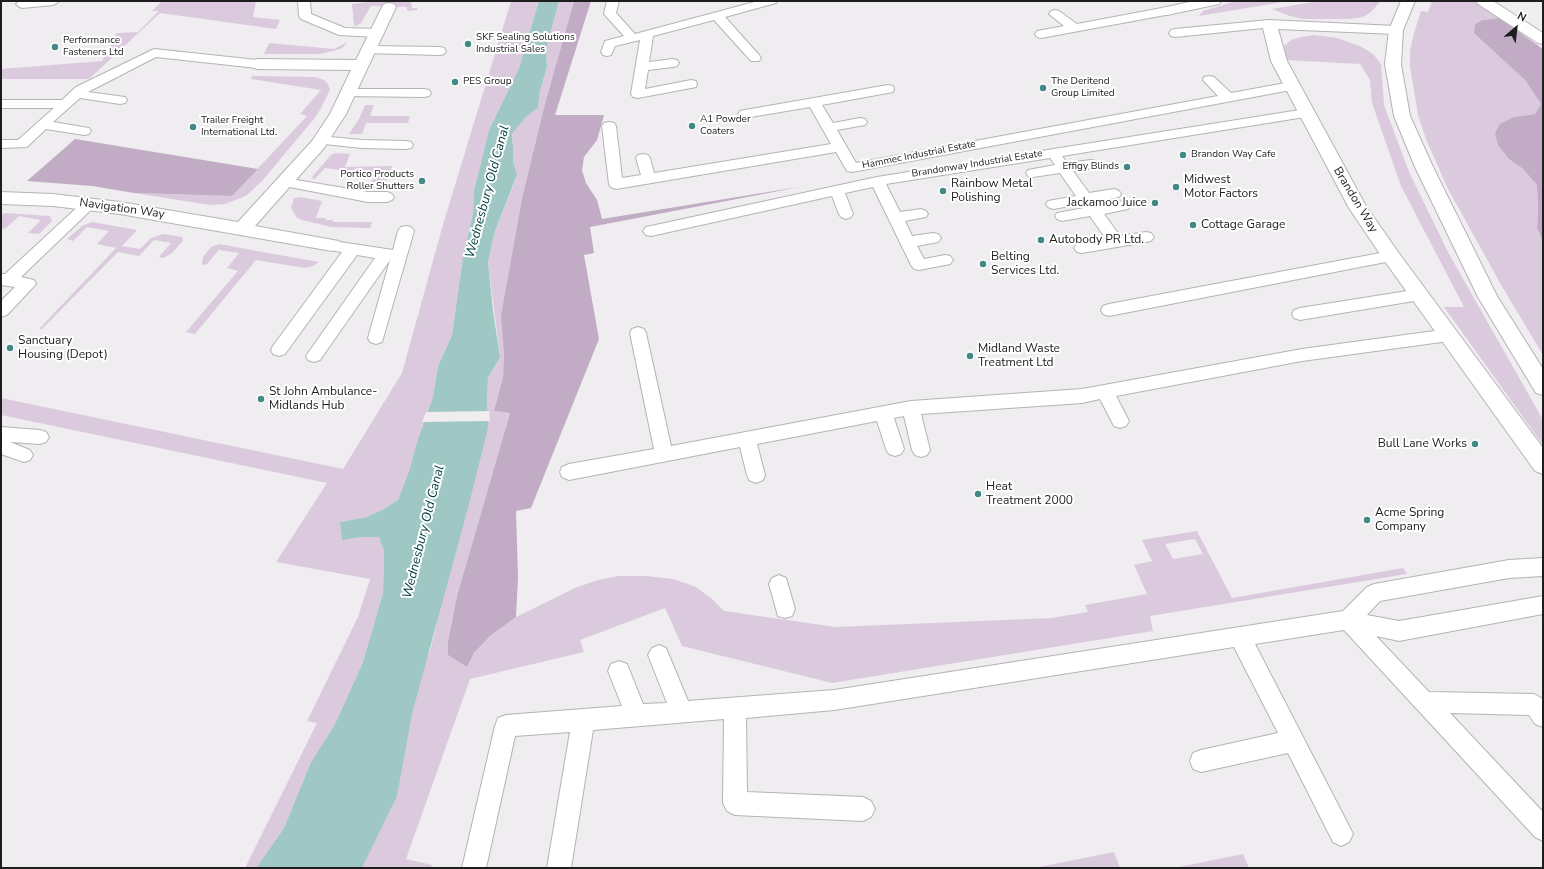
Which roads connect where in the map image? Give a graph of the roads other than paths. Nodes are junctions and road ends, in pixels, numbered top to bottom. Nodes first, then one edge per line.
1 (304, 1) edge
2 (613, 1) edge
3 (772, 1) edge
4 (1214, 1) edge
5 (1408, 1) edge
6 (1483, 1) edge
7 (53, 2) edge
8 (23, 3) edge
9 (389, 7) dead end
10 (1167, 11) joint
11 (1055, 14) dead end
12 (16, 16) dead end
13 (717, 16) junction
14 (1269, 24) junction
15 (1075, 28) junction
16 (1396, 30) junction
17 (377, 33) junction
18 (1175, 33) dead end
19 (647, 34) junction
20 (1041, 34) dead end
21 (632, 38) junction
22 (1543, 40) edge
23 (368, 50) junction
24 (440, 51) dead end
25 (607, 52) dead end
26 (755, 58) dead end
27 (673, 63) dead end
28 (257, 64) joint
29 (361, 65) junction
30 (642, 66) junction
31 (1209, 80) dead end
32 (691, 84) dead end
33 (1291, 86) junction
34 (888, 89) dead end
35 (348, 93) junction
36 (78, 94) junction
37 (424, 94) dead end
38 (1227, 97) junction
39 (120, 100) dead end
40 (739, 101) dead end
41 (814, 102) junction
42 (1, 104) edge
43 (66, 104) junction
44 (782, 108) junction
45 (1306, 113) junction
46 (745, 114) dead end
47 (1046, 117) dead end
48 (860, 122) dead end
49 (43, 125) junction
50 (609, 126) dead end
51 (829, 128) junction
52 (1055, 130) junction
53 (84, 131) dead end
54 (320, 140) junction
55 (1, 144) edge
56 (406, 145) dead end
57 (840, 147) junction
58 (1052, 152) junction
59 (643, 158) dead end
60 (1091, 164) dead end
61 (1064, 169) junction
62 (1033, 173) dead end
63 (649, 179) junction
64 (877, 181) junction
65 (284, 182) junction
66 (837, 190) junction
67 (1114, 194) dead end
68 (387, 197) dead end
69 (1, 198) edge
70 (1085, 199) junction
71 (89, 204) junction
72 (1053, 204) dead end
73 (1123, 206) dead end
74 (918, 209) dead end
75 (1094, 211) junction
76 (893, 213) junction
77 (846, 214) dead end
78 (1062, 216) dead end
79 (242, 229) junction
80 (406, 231) dead end
81 (651, 231) dead end
82 (1146, 237) dead end
83 (933, 238) dead end
84 (908, 242) junction
85 (1116, 242) junction
86 (332, 245) joint
87 (1082, 248) dead end
88 (353, 249) junction
89 (392, 255) junction
90 (1391, 256) junction
91 (945, 260) dead end
92 (4, 280) edge
93 (1420, 295) junction
94 (1109, 310) dead end
95 (1, 311) edge
96 (1300, 314) dead end
97 (638, 333) dead end
98 (1449, 335) junction
99 (376, 338) dead end
100 (279, 350) dead end
101 (314, 356) dead end
102 (1543, 387) edge
103 (1105, 392) junction
104 (912, 408) junction
105 (883, 413) junction
106 (1120, 421) dead end
107 (1, 434) edge
108 (40, 437) dead end
109 (747, 438) junction
110 (1, 446) edge
111 (895, 449) dead end
112 (921, 450) dead end
113 (664, 454) junction
114 (24, 455) dead end
115 (1543, 466) edge
116 (569, 472) dead end
117 (756, 475) dead end
118 (1543, 567) edge
119 (779, 584) dead end
120 (1543, 605) edge
121 (785, 609) dead end
122 (1348, 620) junction
123 (1240, 637) junction
124 (659, 655) dead end
125 (619, 671) dead end
126 (1425, 702) junction
127 (735, 708) junction
128 (682, 712) junction
129 (636, 715) junction
130 (1543, 716) edge
131 (583, 720) junction
132 (1294, 741) junction
133 (1201, 761) dead end
134 (863, 809) dead end
135 (1543, 829) edge
136 (1341, 834) dead end
137 (474, 868) edge
138 (559, 868) edge

1 - 17 lane
2 - 21 lane
3 - 13 lane
4 - 10 street
5 - 16 street
6 - 22 street
7 - 8 lane
8 - 12 lane
9 - 17 street
10 - 15 lane
11 - 15 lane
13 - 19 lane
13 - 26 lane
14 - 16 street
14 - 18 lane
14 - 33 street, Brandon Way
15 - 20 lane
16 - 102 street
17 - 23 street
19 - 21 lane
19 - 30 lane
21 - 25 lane
23 - 24 lane
23 - 29 street
27 - 30 lane
28 - 29 street
28 - 36 lane
29 - 35 street
30 - 32 lane
31 - 38 lane
33 - 38 lane, Hammec Industrial Estate
33 - 45 street, Brandon Way
34 - 41 lane
35 - 37 lane
35 - 54 street
36 - 39 lane
36 - 43 lane
38 - 52 lane, Hammec Industrial Estate
40 - 44 lane
41 - 44 lane
41 - 51 lane
42 - 43 lane
43 - 49 lane
44 - 46 lane
45 - 58 lane, Brandonway Industrial Estate
45 - 90 street, Brandon Way
47 - 52 lane
48 - 51 lane
49 - 53 lane
49 - 55 lane
50 - 63 lane
51 - 57 lane
52 - 57 lane, Hammec Industrial Estate
54 - 56 lane
54 - 65 street
57 - 63 lane
58 - 61 lane
58 - 64 lane, Brandonway Industrial Estate
59 - 63 lane
60 - 61 lane
61 - 62 lane
61 - 70 lane
64 - 66 lane, Brandonway Industrial Estate
64 - 76 lane
65 - 68 lane
65 - 79 street
66 - 77 lane
66 - 81 lane, Brandonway Industrial Estate
67 - 70 lane
69 - 71 street, Navigation Way
70 - 72 lane
70 - 75 lane
71 - 79 street, Navigation Way
71 - 92 lane
73 - 75 lane
74 - 76 lane
75 - 78 lane
75 - 85 lane
76 - 84 lane
79 - 86 street, Navigation Way
80 - 89 lane
82 - 85 lane
83 - 84 lane
84 - 91 lane
85 - 87 lane
86 - 88 lane
88 - 89 lane
88 - 100 lane
89 - 99 lane
89 - 101 lane
90 - 93 street, Brandon Way
90 - 94 lane
92 - 95 lane
93 - 96 lane
93 - 98 street, Brandon Way
97 - 113 lane
98 - 103 lane
98 - 115 street, Brandon Way
103 - 104 lane
103 - 106 lane
104 - 105 lane
104 - 112 lane
105 - 109 lane
105 - 111 lane
107 - 108 lane
109 - 113 lane
109 - 117 lane
110 - 114 lane
113 - 116 lane
118 - 122 lane
119 - 121 lane
120 - 122 lane
122 - 123 lane
122 - 126 lane
123 - 127 lane
123 - 132 lane
124 - 128 lane
125 - 129 lane
126 - 130 lane
126 - 135 lane
127 - 128 lane
127 - 134 lane
128 - 129 lane
129 - 131 lane
131 - 137 lane
131 - 138 lane
132 - 133 lane
132 - 136 lane

